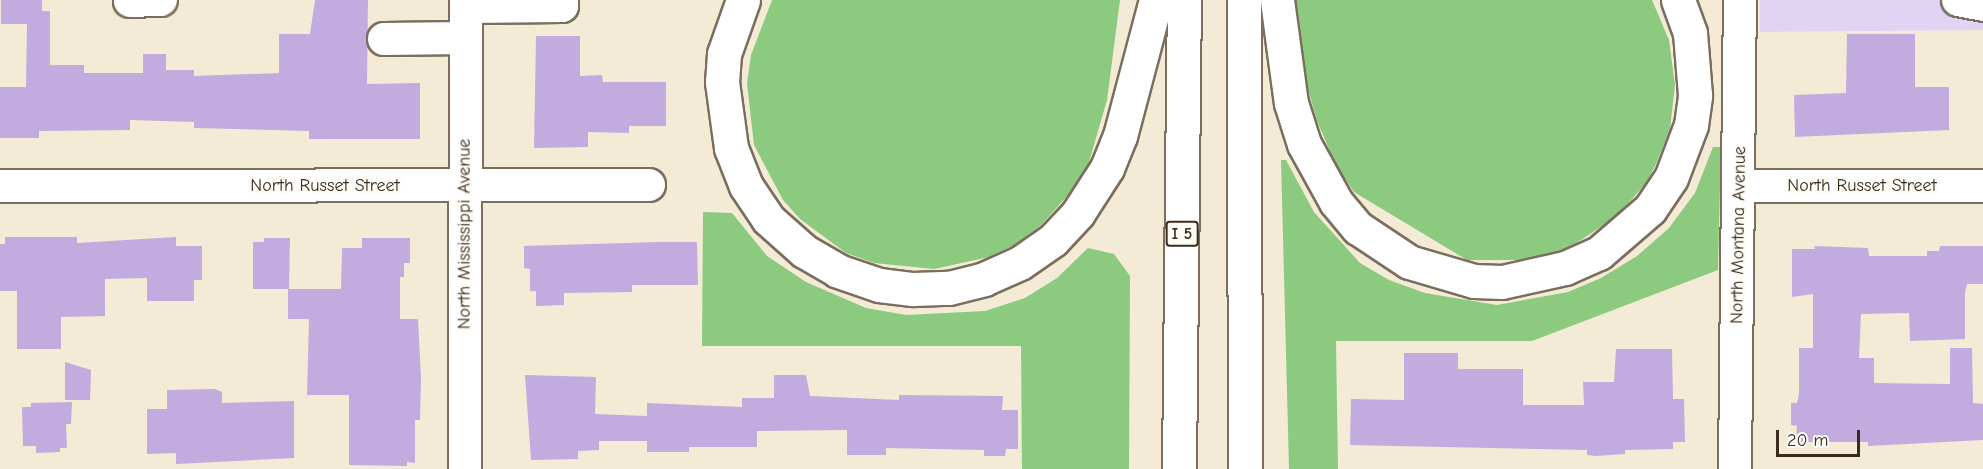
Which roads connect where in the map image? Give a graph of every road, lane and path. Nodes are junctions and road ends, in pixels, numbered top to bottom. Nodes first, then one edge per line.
1 (161, 0) edge
2 (562, 0) edge
3 (742, 0) edge
4 (1156, 0) edge
5 (1184, 0) edge
6 (1244, 0) edge
7 (1277, 0) edge
8 (1678, 0) edge
9 (1740, 0) edge
10 (1958, 0) edge
11 (130, 1) edge
12 (466, 4) edge
13 (1983, 5) edge
14 (466, 38) junction
15 (384, 39) dead end
16 (649, 185) dead end
17 (0, 186) edge
18 (465, 186) junction
19 (1741, 186) junction
20 (1983, 186) edge
21 (465, 469) edge
22 (1179, 469) edge
23 (1245, 469) edge
24 (1736, 469) edge

1 - 11 street
2 - 12 street
3 - 4 highway
5 - 22 highway, I 5
6 - 23 highway
7 - 8 highway
9 - 19 street, North Montana Avenue
10 - 13 street
12 - 14 street, North Mississippi Avenue
14 - 15 street
14 - 18 street, North Mississippi Avenue
16 - 18 street, North Russet Street
17 - 18 street, North Russet Street
18 - 21 street, North Mississippi Avenue
19 - 20 street, North Russet Street
19 - 24 street, North Montana Avenue

